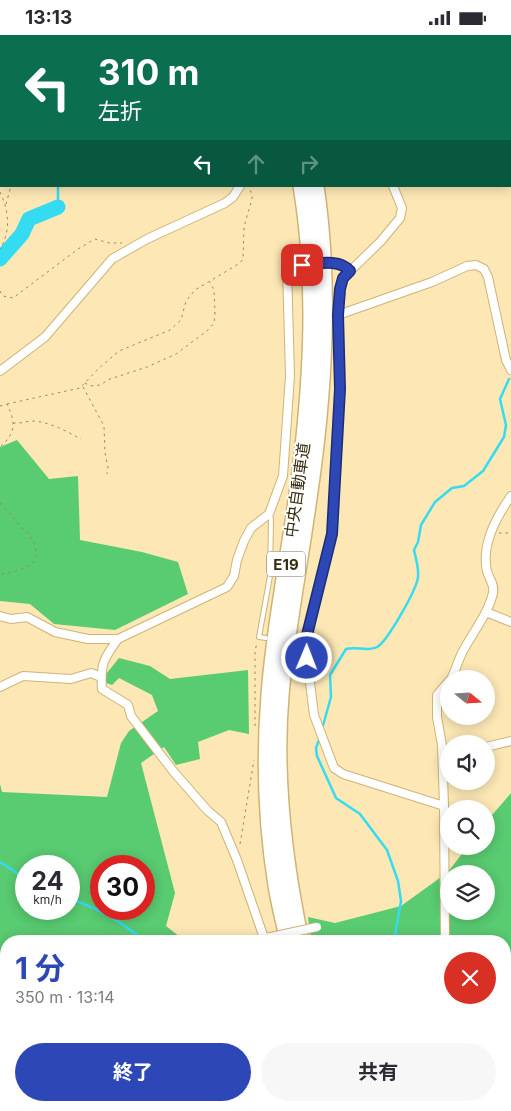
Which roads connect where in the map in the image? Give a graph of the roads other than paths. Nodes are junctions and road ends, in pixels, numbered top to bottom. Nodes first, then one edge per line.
1 (239, 187) edge
2 (301, 187) edge
3 (316, 187) edge
4 (393, 187) edge
5 (350, 271) junction
6 (338, 315) junction
7 (511, 369) edge
8 (0, 371) edge
9 (511, 496) edge
10 (269, 514) junction
11 (486, 612) junction
12 (0, 616) edge
13 (511, 622) edge
14 (266, 638) dead end
15 (118, 639) junction
16 (296, 642) dead end
17 (305, 643) junction
18 (454, 670) edge
19 (101, 677) junction
20 (0, 687) edge
21 (440, 692) edge
22 (442, 735) edge
23 (511, 741) edge
24 (495, 745) edge
25 (440, 805) edge
26 (444, 855) edge
27 (317, 927) dead end
28 (263, 935) edge
29 (280, 935) edge
30 (287, 935) edge
31 (300, 935) edge
32 (445, 935) edge

1 - 8 street
2 - 30 highway, 中央自動車道 / E19
3 - 31 highway, 中央自動車道 / E19
4 - 5 street
5 - 6 street
5 - 10 street, bridge
6 - 7 street
6 - 17 street
9 - 11 street
10 - 14 lane
10 - 15 street
11 - 13 street
11 - 18 street
12 - 15 street
15 - 19 street
16 - 17 lane
17 - 25 street
19 - 20 street
19 - 28 street, bridge
21 - 22 street
23 - 24 street
26 - 32 street
27 - 29 street, bridge

